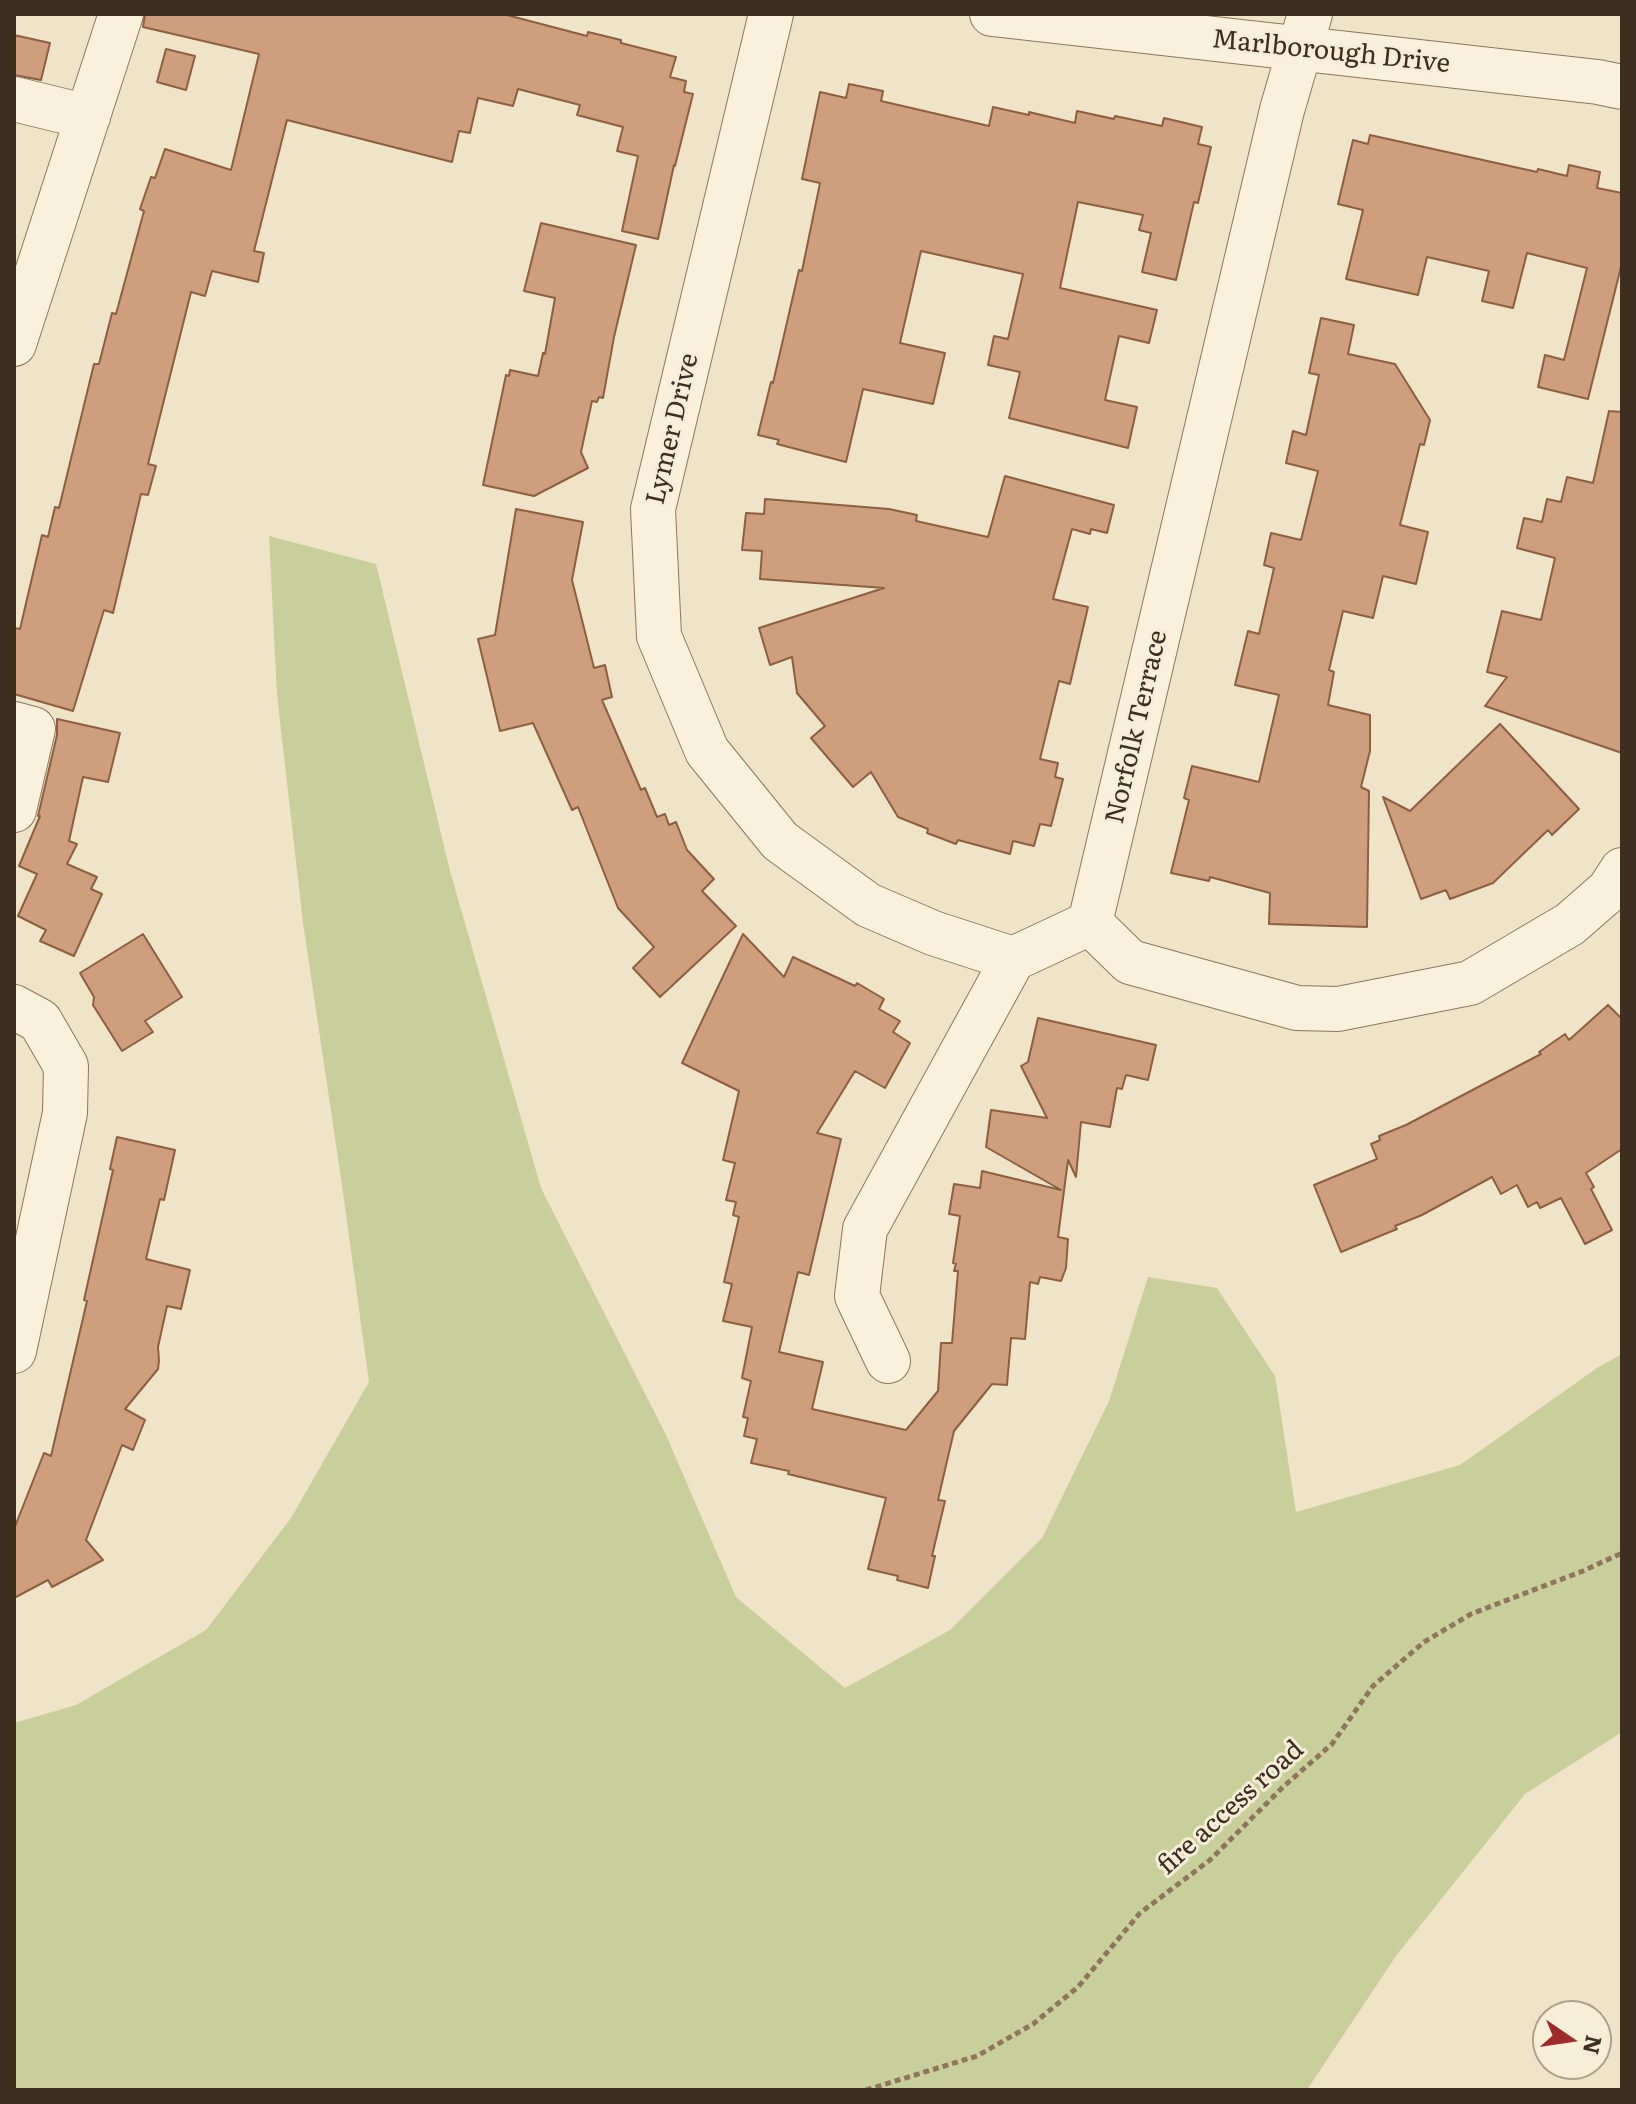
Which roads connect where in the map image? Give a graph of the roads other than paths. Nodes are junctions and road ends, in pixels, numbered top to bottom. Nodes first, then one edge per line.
1 (121, 14) edge
2 (771, 14) edge
3 (992, 14) edge
4 (1305, 31) edge
5 (1622, 87) edge
6 (14, 99) edge
7 (88, 117) junction
8 (14, 344) edge
9 (14, 724) edge
10 (14, 810) edge
11 (1622, 870) edge
12 (1090, 923) junction
13 (1013, 959) junction
14 (14, 1007) edge
15 (14, 1351) edge
16 (888, 1361) dead end

1 - 7 street
2 - 13 street, Lymer Drive
3 - 4 street, Marlborough Drive
4 - 5 street, Marlborough Drive
4 - 12 street, Norfolk Terrace
6 - 7 street
7 - 8 street
9 - 10 street
11 - 12 street
12 - 13 street
13 - 16 street
14 - 15 street

